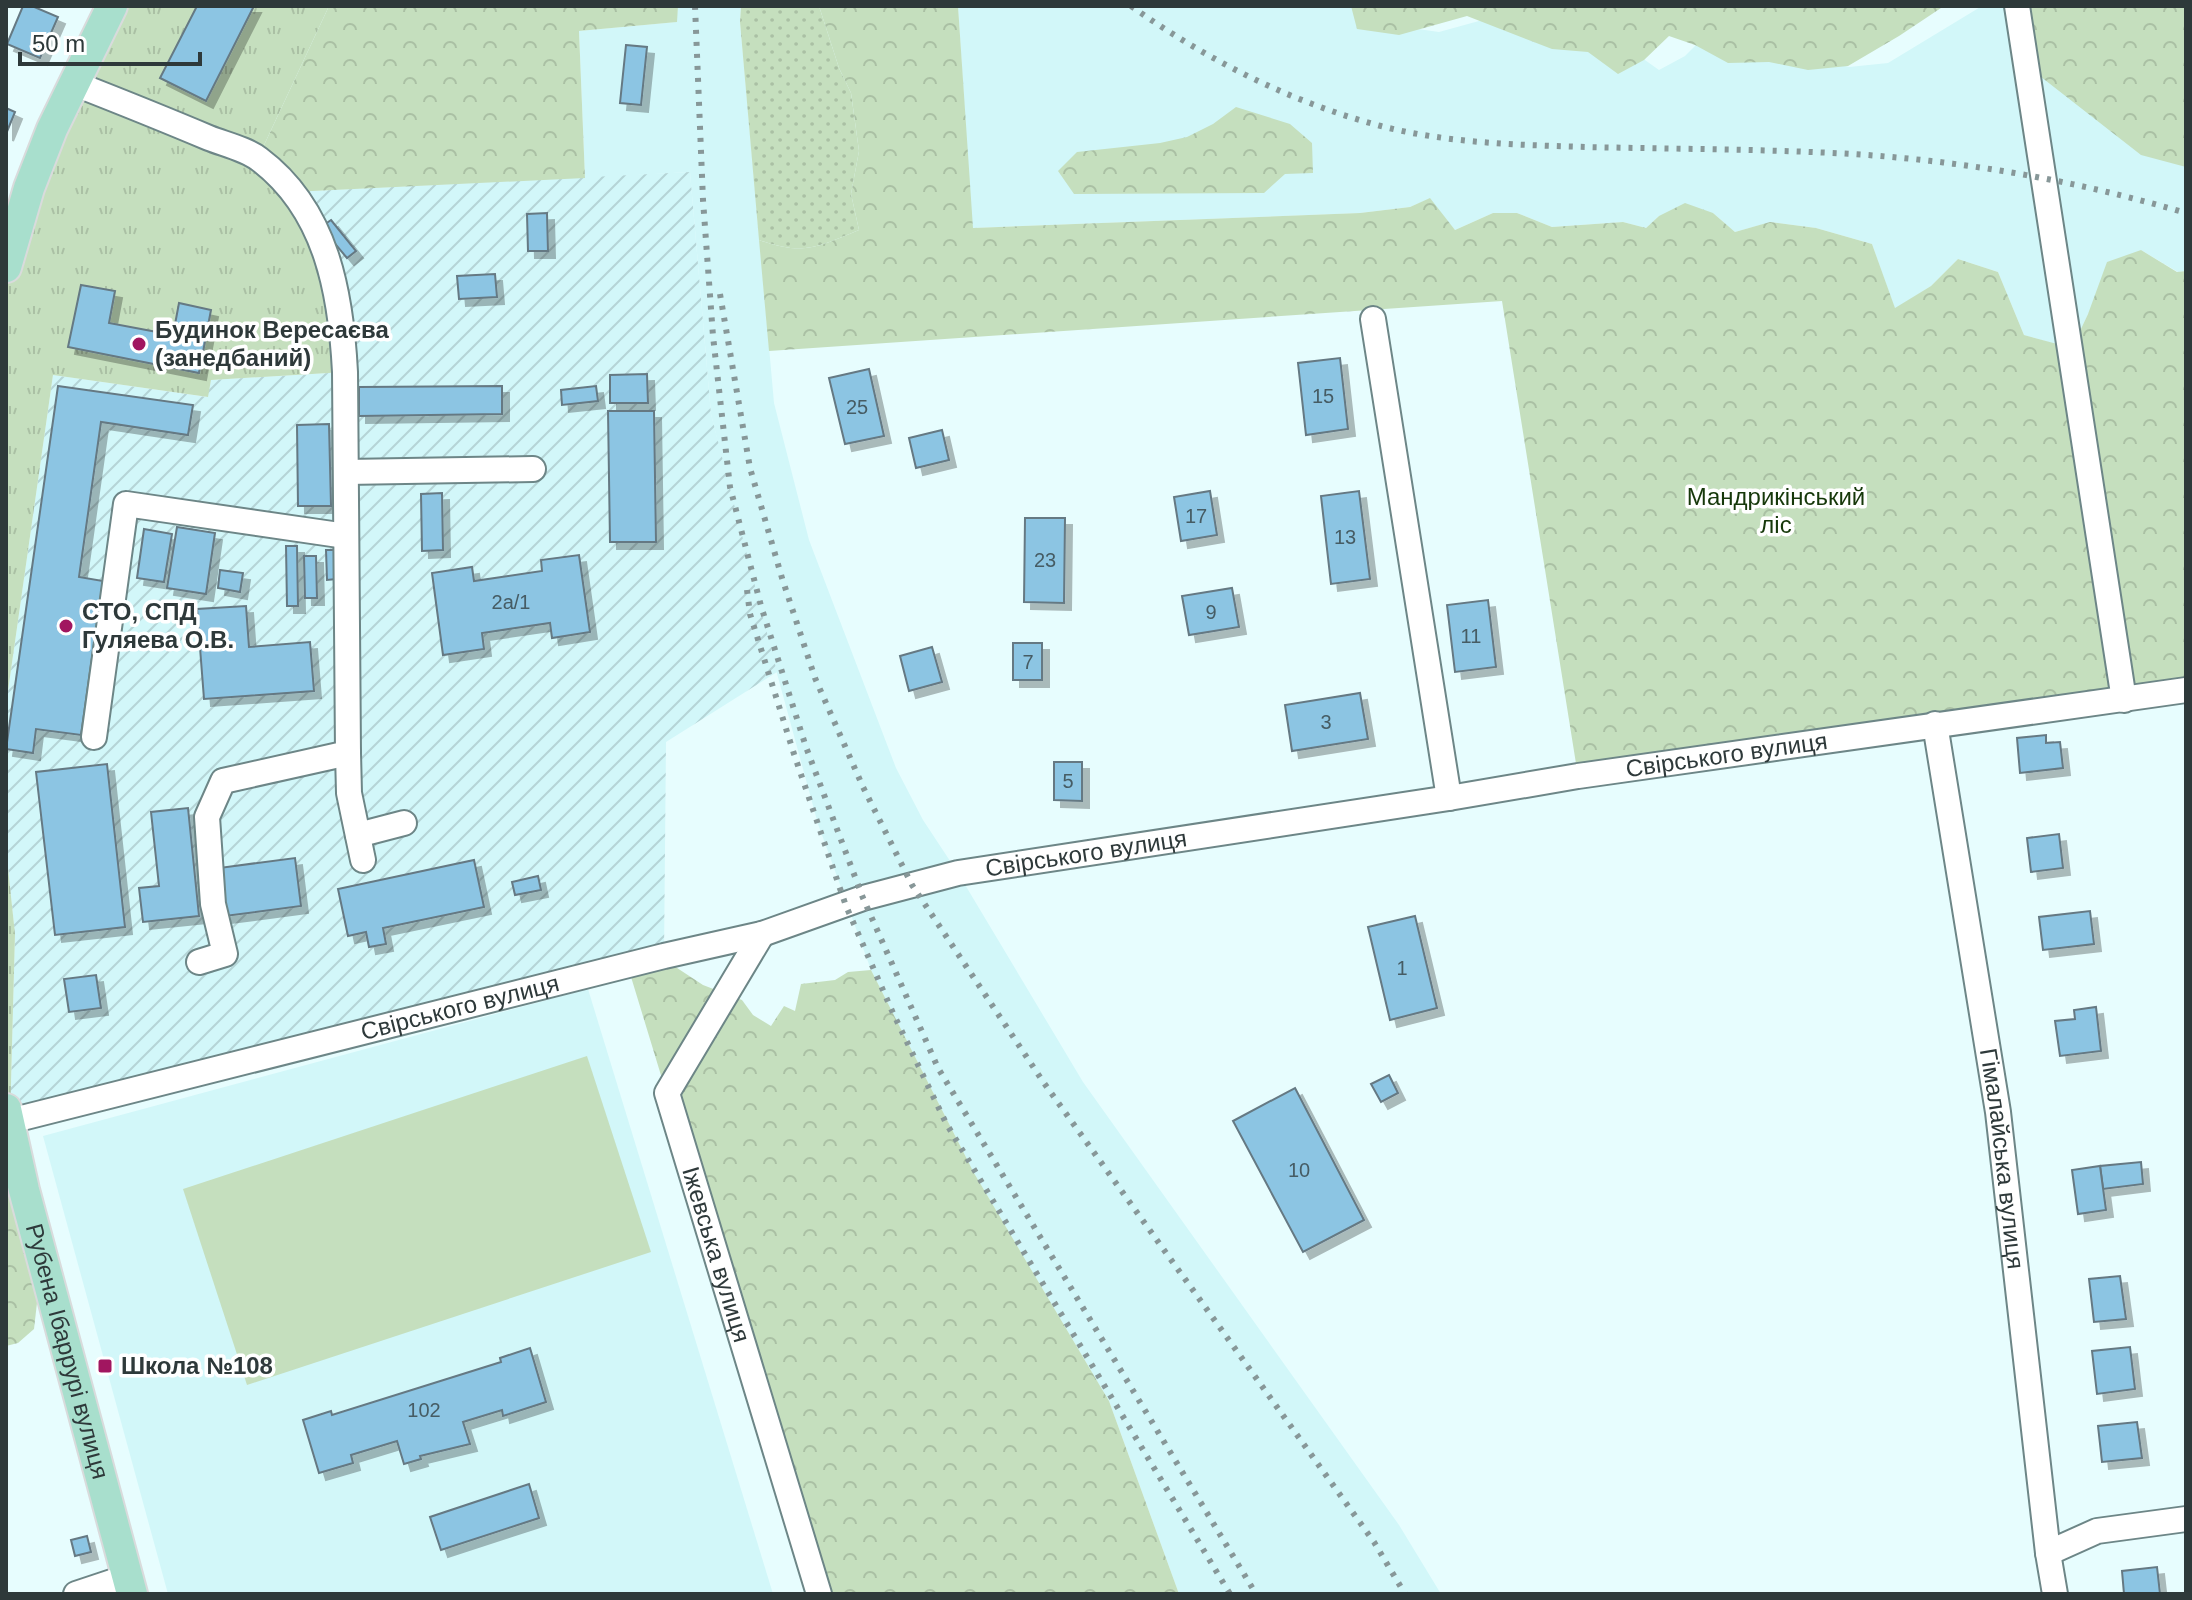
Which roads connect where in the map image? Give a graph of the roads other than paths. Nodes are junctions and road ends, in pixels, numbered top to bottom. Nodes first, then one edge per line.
1 (112, 6) edge
2 (2017, 6) edge
3 (73, 83) junction
4 (6, 267) edge
5 (1373, 319) dead end
6 (533, 469) dead end
7 (346, 472) junction
8 (346, 536) junction
9 (2186, 690) edge
10 (2124, 700) junction
11 (1935, 724) junction
12 (94, 737) dead end
13 (348, 753) junction
14 (1449, 798) junction
15 (404, 823) dead end
16 (358, 835) junction
17 (363, 860) dead end
18 (762, 934) junction
19 (199, 962) dead end
20 (8, 1115) edge
21 (15, 1193) edge
22 (2186, 1519) edge
23 (2048, 1553) junction
24 (129, 1586) edge
25 (76, 1594) edge
26 (819, 1594) edge
27 (2055, 1594) edge

1 - 3 main road
2 - 10 street
3 - 4 main road
3 - 7 street
5 - 14 street
6 - 7 street
7 - 8 street
8 - 12 street
8 - 13 street
9 - 10 street, Свірського вулиця
10 - 11 street, Свірського вулиця
11 - 14 street, Свірського вулиця
11 - 23 street, Гімалайська вулиця
13 - 16 street
13 - 19 street
14 - 18 street, Свірського вулиця
15 - 16 street
16 - 17 street
18 - 20 street, Свірського вулиця
18 - 26 street, Іжевська вулиця
20 - 21 main road, Рубена Ібаррурі вулиця
21 - 24 main road, Рубена Ібаррурі вулиця
22 - 23 street
23 - 27 street, Гімалайська вулиця
24 - 25 street

